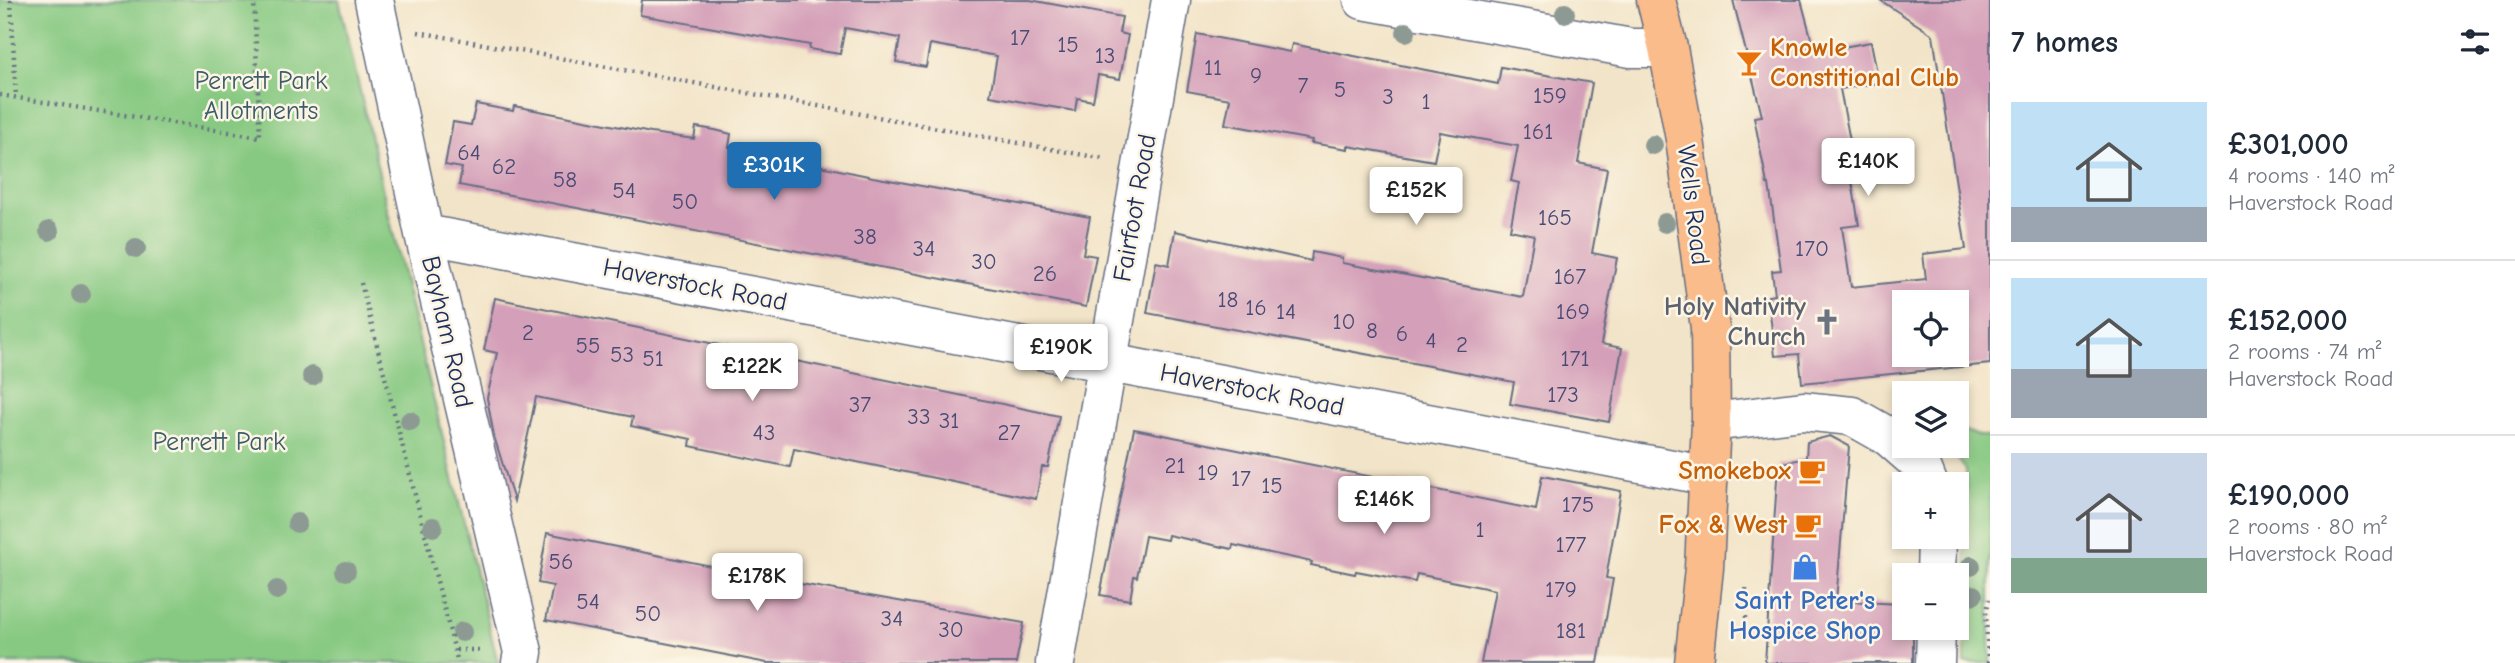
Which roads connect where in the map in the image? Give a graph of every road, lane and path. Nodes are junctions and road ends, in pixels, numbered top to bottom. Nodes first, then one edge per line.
1 (11, 0) edge
2 (254, 0) edge
3 (1171, 0) edge
4 (1363, 0) edge
5 (1656, 0) edge
6 (377, 12) edge
7 (1668, 48) junction
8 (0, 95) edge
9 (16, 98) junction
10 (1143, 167) junction
11 (424, 234) junction
12 (361, 283) dead end
13 (1108, 362) junction
14 (1711, 422) junction
15 (1924, 472) edge
16 (1709, 476) junction
17 (1746, 586) dead end
18 (1990, 599) edge
19 (1746, 618) dead end
20 (1936, 640) edge
21 (456, 650) junction
22 (478, 650) dead end
23 (458, 663) edge
24 (521, 663) edge
25 (1055, 663) edge
26 (1694, 663) edge
27 (1935, 663) edge
28 (1988, 663) edge

1 - 9 path
2 - 9 path
3 - 10 street, Fairfoot Road
4 - 7 street
5 - 7 highway, Wells Road
6 - 10 path
6 - 11 street, Bayham Road
7 - 14 highway, Wells Road
8 - 9 path
10 - 13 street, Fairfoot Road
11 - 13 street, Haverstock Road
11 - 24 street, Bayham Road
12 - 21 path
13 - 16 street, Haverstock Road
13 - 25 street, Fairfoot Road
14 - 15 street
14 - 16 highway, Wells Road
16 - 26 highway, Wells Road
17 - 19 path
18 - 28 path
20 - 27 street
21 - 22 path
21 - 23 path

